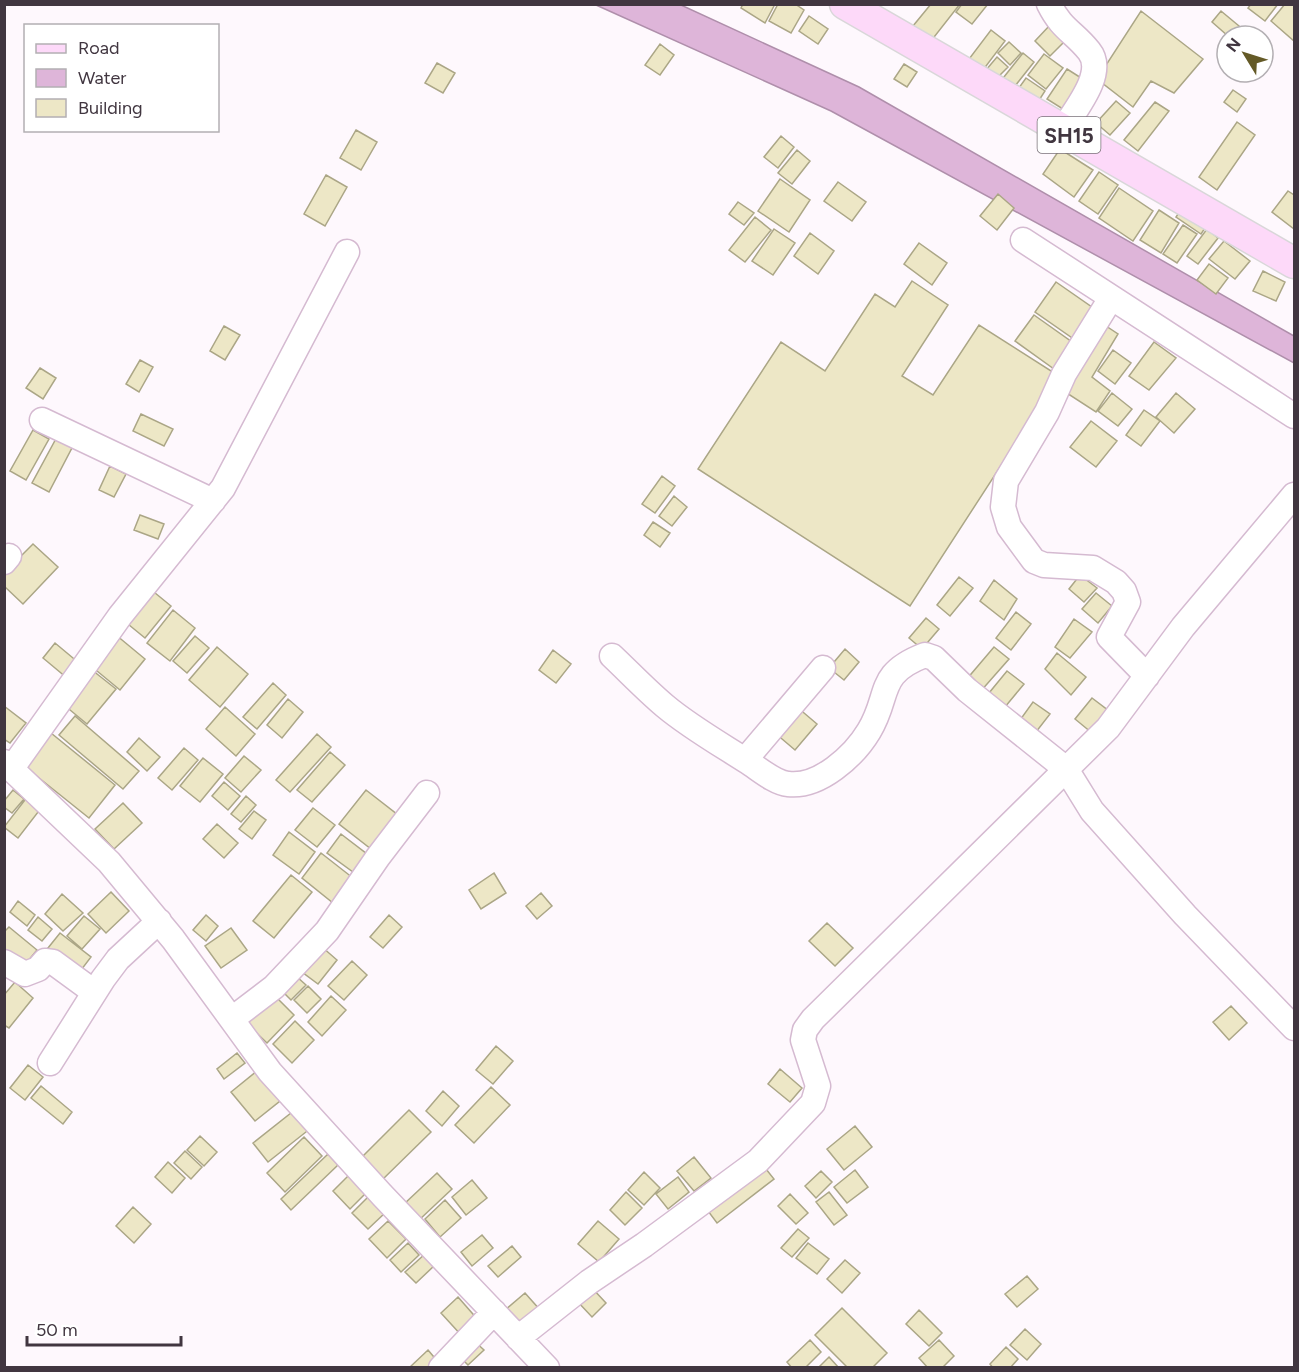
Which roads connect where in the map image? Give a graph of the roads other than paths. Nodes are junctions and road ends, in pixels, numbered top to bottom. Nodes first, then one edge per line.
1 (845, 4) edge
2 (1049, 4) edge
3 (1062, 131) junction
4 (1023, 240) dead end
5 (347, 252) dead end
6 (1294, 263) edge
7 (1111, 298) junction
8 (1294, 416) edge
9 (42, 420) dead end
10 (1294, 495) edge
11 (213, 501) junction
12 (612, 656) dead end
13 (823, 668) dead end
14 (1148, 676) junction
15 (745, 760) junction
16 (7, 766) edge
17 (1066, 769) junction
18 (427, 793) dead end
19 (159, 921) junction
20 (4, 962) edge
21 (93, 992) junction
22 (232, 1019) junction
23 (1294, 1028) edge
24 (50, 1063) dead end
25 (494, 1312) junction
26 (518, 1338) junction
27 (441, 1368) edge
28 (547, 1368) edge

1 - 3 main road, SH15
2 - 3 street
3 - 6 main road, SH15
4 - 7 street
5 - 11 street
7 - 8 street
7 - 14 street
9 - 11 street
10 - 14 street
11 - 16 street
12 - 15 street
13 - 15 street
14 - 17 street
15 - 17 street
16 - 19 street
17 - 23 street
17 - 26 street
18 - 22 street
19 - 21 street
19 - 22 street
20 - 21 street
21 - 24 street
22 - 25 street
25 - 26 street
25 - 27 street
26 - 28 street

